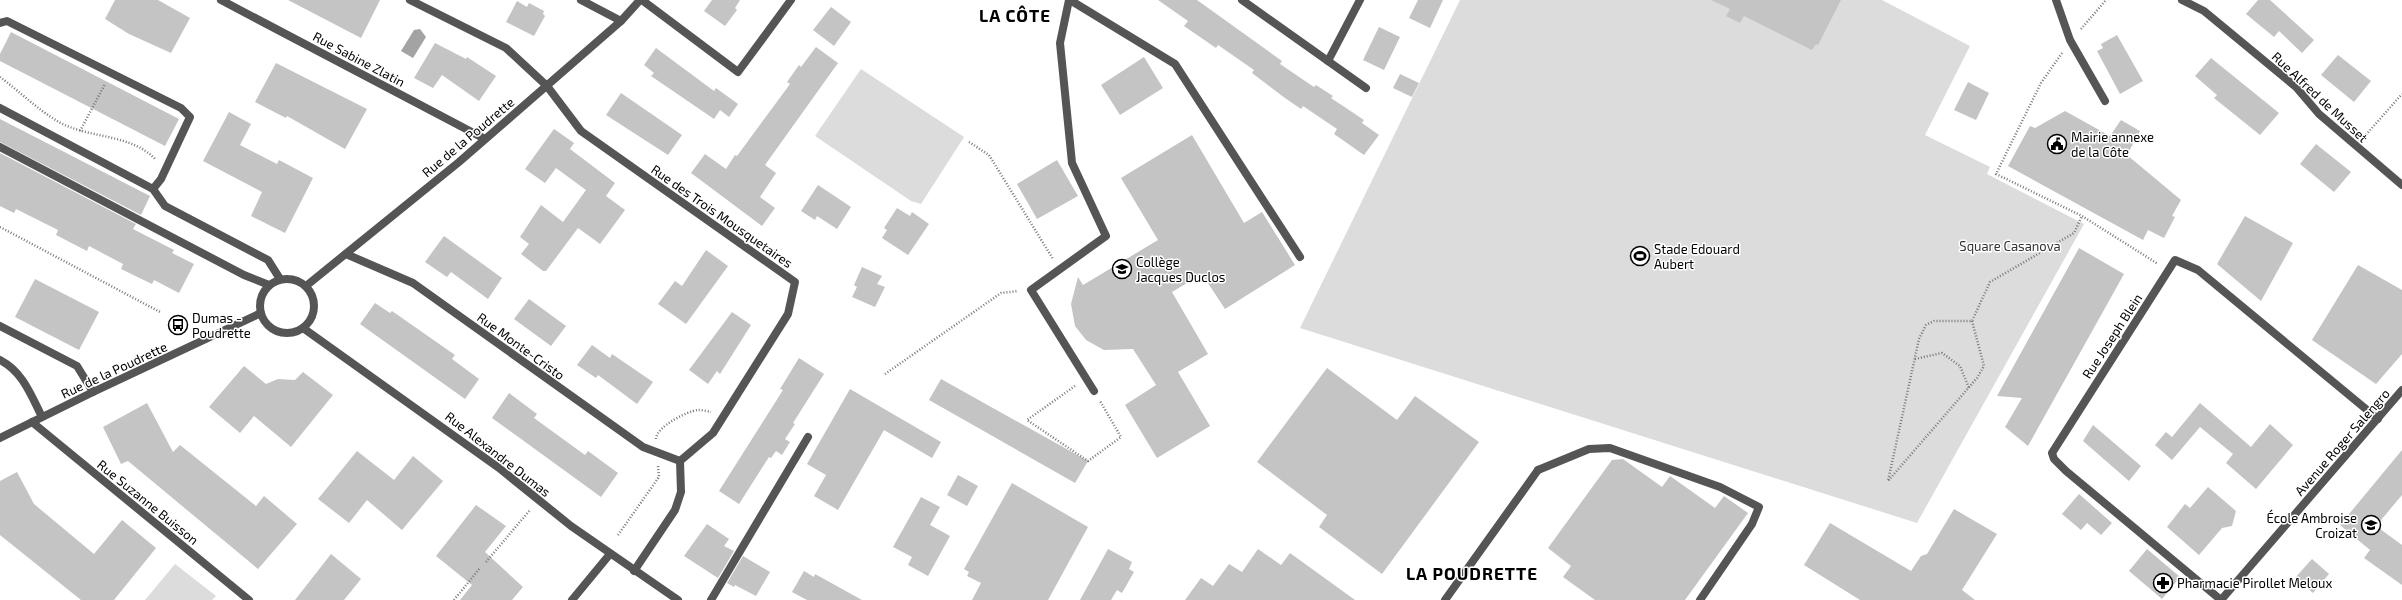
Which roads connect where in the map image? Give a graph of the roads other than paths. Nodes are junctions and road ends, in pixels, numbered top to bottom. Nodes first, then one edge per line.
1 (221, 0) edge
2 (410, 0) edge
3 (582, 0) edge
4 (641, 0) edge
5 (791, 0) edge
6 (1069, 0) edge
7 (1242, 0) edge
8 (1360, 0) edge
9 (2056, 0) edge
10 (2182, 0) edge
11 (621, 21) junction
12 (0, 23) edge
13 (1328, 61) junction
14 (548, 86) junction
15 (1366, 88) dead end
16 (2105, 101) dead end
17 (0, 108) edge
18 (485, 139) junction
19 (0, 147) edge
20 (2402, 185) edge
21 (153, 190) junction
22 (346, 254) junction
23 (1300, 257) dead end
24 (280, 279) junction
25 (269, 285) junction
26 (306, 286) junction
27 (261, 313) junction
28 (0, 326) edge
29 (303, 328) junction
30 (0, 360) edge
31 (2402, 390) edge
32 (1094, 391) road end
33 (93, 392) junction
34 (42, 417) junction
35 (2378, 419) junction
36 (32, 422) junction
37 (808, 437) dead end
38 (0, 438) edge
39 (680, 461) junction
40 (610, 554) junction
41 (634, 571) junction
42 (249, 600) edge
43 (572, 600) edge
44 (678, 600) edge
45 (711, 600) edge
46 (1445, 600) edge
47 (1700, 600) edge
48 (2221, 600) edge

1 - 18 street, Rue Sabine Zlatin
2 - 14 street
3 - 11 street
4 - 5 street
4 - 11 street, Rue de la Poudrette
6 - 23 street
6 - 32 street
7 - 13 street
8 - 13 street
9 - 16 street
10 - 20 street, Rue Alfred de Musset
11 - 14 street, Rue de la Poudrette
12 - 21 street
13 - 15 street
14 - 18 street, Rue de la Poudrette
14 - 39 street, Rue des Trois Mousquetaires
17 - 21 street
18 - 22 street, Rue de la Poudrette
19 - 25 street
21 - 24 street
22 - 26 street, Rue de la Poudrette
22 - 39 street, Rue Monte-Cristo
24 - 25 street
24 - 26 street
25 - 27 street
26 - 29 street
27 - 29 street
27 - 33 street, Rue de la Poudrette
28 - 33 street
29 - 40 street, Rue Alexandre Dumas
30 - 34 street
31 - 35 street, Avenue Roger Salengro
33 - 34 street, Rue de la Poudrette
34 - 36 street, Rue de la Poudrette
35 - 48 street, Avenue Roger Salengro
35 - 48 street, Rue Joseph Blein
36 - 38 street, Rue de la Poudrette
36 - 42 street, Rue Suzanne Buisson
37 - 45 street
39 - 41 street
40 - 41 street, Rue Alexandre Dumas
40 - 43 street
41 - 44 street, Rue Alexandre Dumas
46 - 47 street

